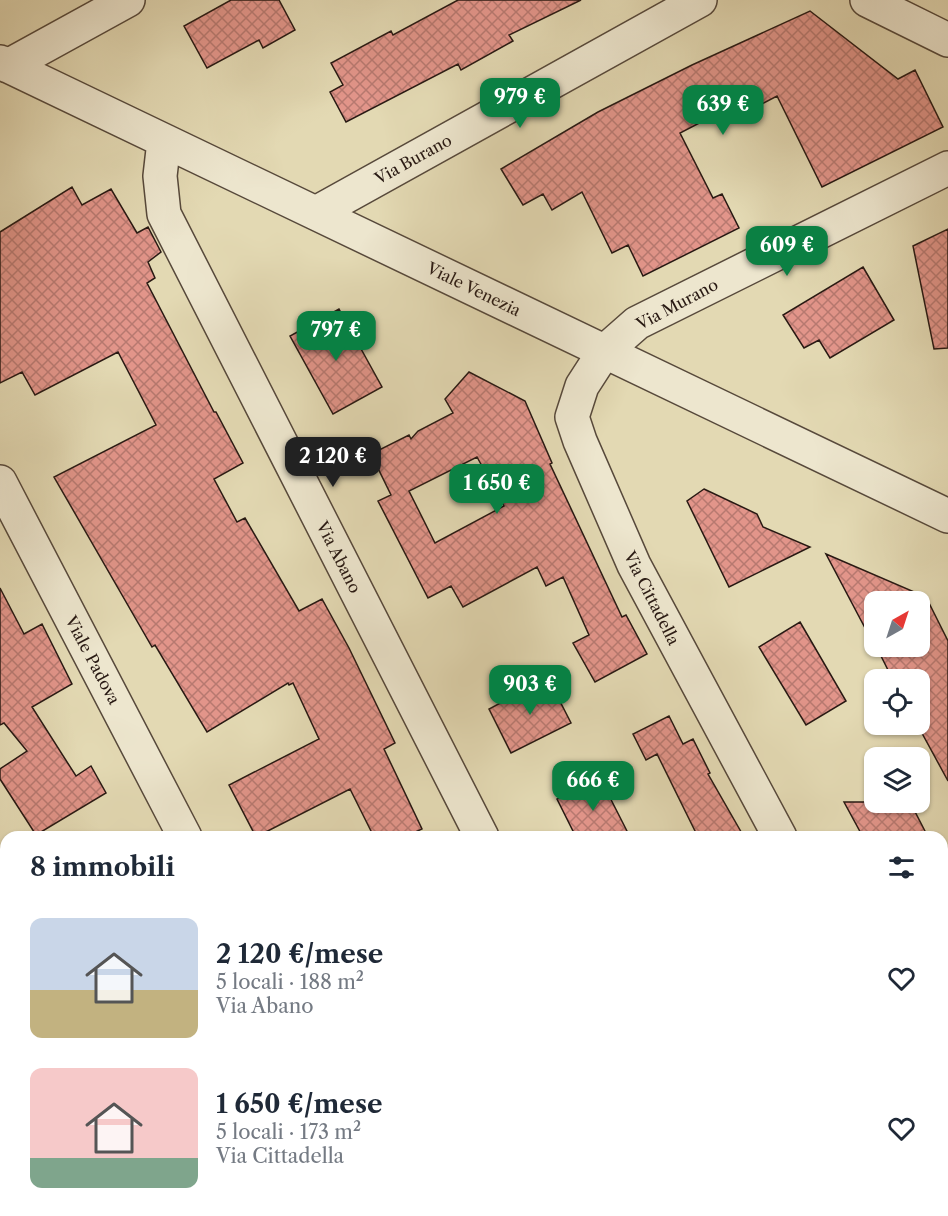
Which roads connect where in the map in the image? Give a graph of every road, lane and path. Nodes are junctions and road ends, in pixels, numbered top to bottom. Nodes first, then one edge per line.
1 (128, 0) edge
2 (700, 0) edge
3 (867, 0) edge
4 (948, 40) edge
5 (4, 64) edge
6 (164, 141) junction
7 (948, 168) edge
8 (316, 213) junction
9 (604, 352) junction
10 (0, 482) edge
11 (944, 506) edge
12 (182, 831) edge
13 (479, 831) edge
14 (777, 831) edge

1 - 5 street
2 - 8 street, Via Burano
3 - 4 street
5 - 6 street, Viale Venezia
6 - 8 street, Viale Venezia
6 - 13 street, Via Abano
7 - 9 street, Via Murano
8 - 9 street, Viale Venezia
9 - 11 street, Viale Venezia
9 - 14 street, Via Cittadella
10 - 12 street, Viale Padova

